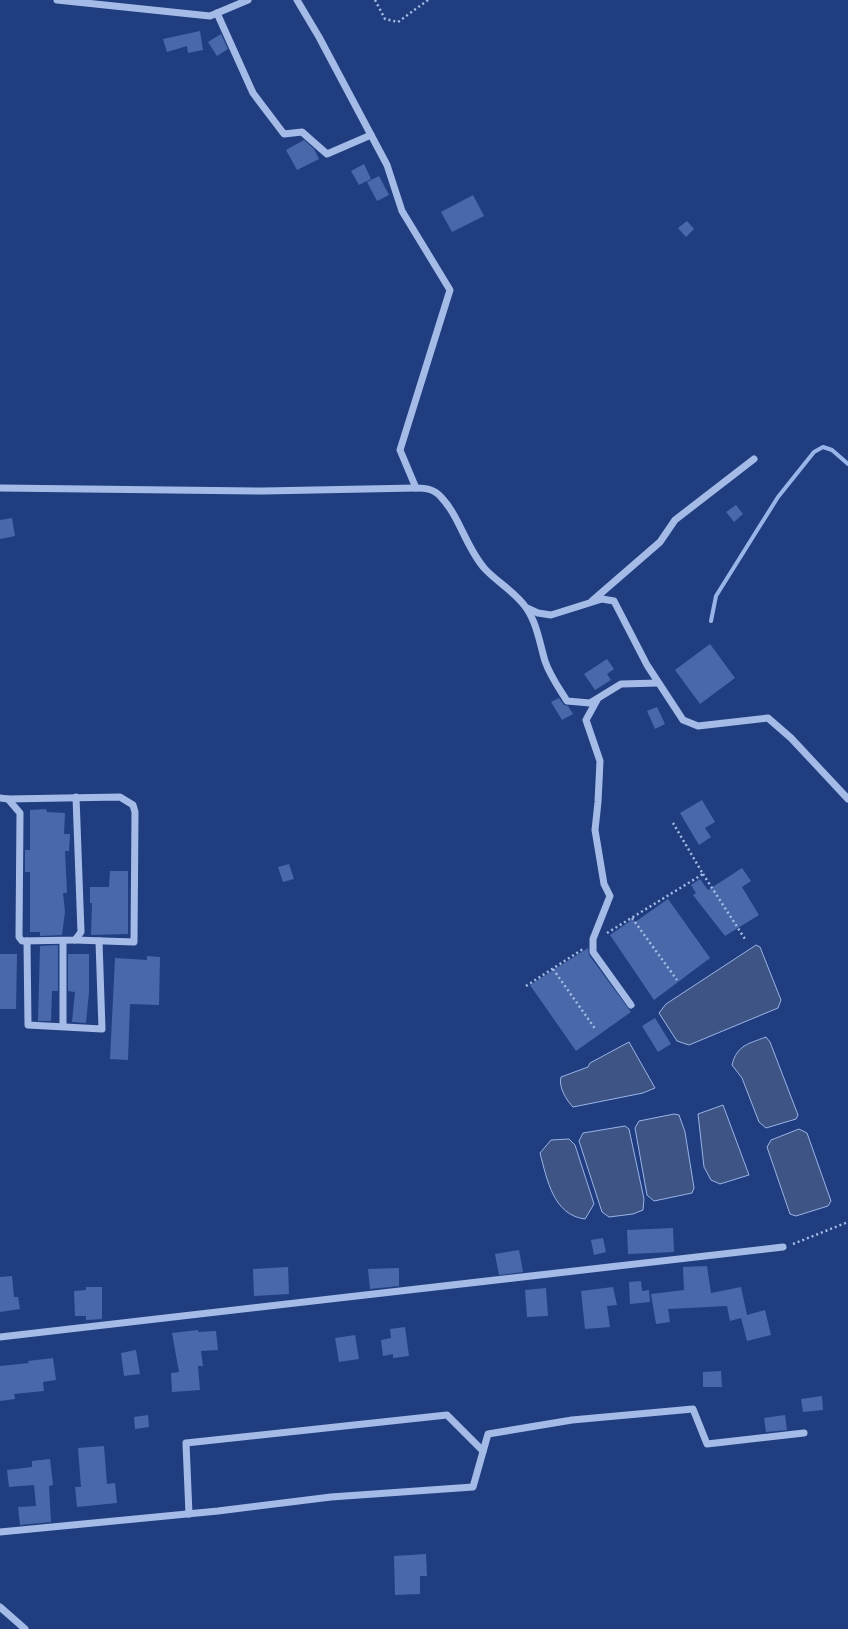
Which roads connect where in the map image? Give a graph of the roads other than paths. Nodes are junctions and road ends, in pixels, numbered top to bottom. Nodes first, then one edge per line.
1 (56, 0) edge
2 (248, 0) edge
3 (298, 0) edge
4 (217, 13) junction
5 (371, 135) junction
6 (754, 459) dead end
7 (0, 488) edge
8 (416, 488) junction
9 (589, 603) junction
10 (527, 608) junction
11 (658, 683) junction
12 (598, 698) junction
13 (76, 797) junction
14 (0, 798) edge
15 (8, 799) junction
16 (848, 799) edge
17 (63, 940) junction
18 (75, 940) junction
19 (27, 941) junction
20 (99, 941) junction
21 (631, 1005) dead end
22 (63, 1026) junction
23 (784, 1247) road end
24 (0, 1337) edge
25 (804, 1433) dead end
26 (483, 1451) junction
27 (189, 1514) junction
28 (0, 1532) edge
29 (0, 1607) edge
30 (25, 1629) edge

1 - 4 street
2 - 4 street
3 - 5 street
4 - 5 street
5 - 8 street
6 - 9 street
7 - 8 street
8 - 10 street
9 - 10 street
9 - 11 street
10 - 12 street
11 - 12 street
11 - 16 street
12 - 21 street
13 - 15 street
13 - 18 street
13 - 20 street
14 - 15 street
15 - 19 street
17 - 18 street
17 - 19 street
17 - 22 street
18 - 20 street
19 - 22 street
20 - 22 street
23 - 24 street
25 - 26 street
26 - 27 street
26 - 27 street
27 - 28 street
29 - 30 street

